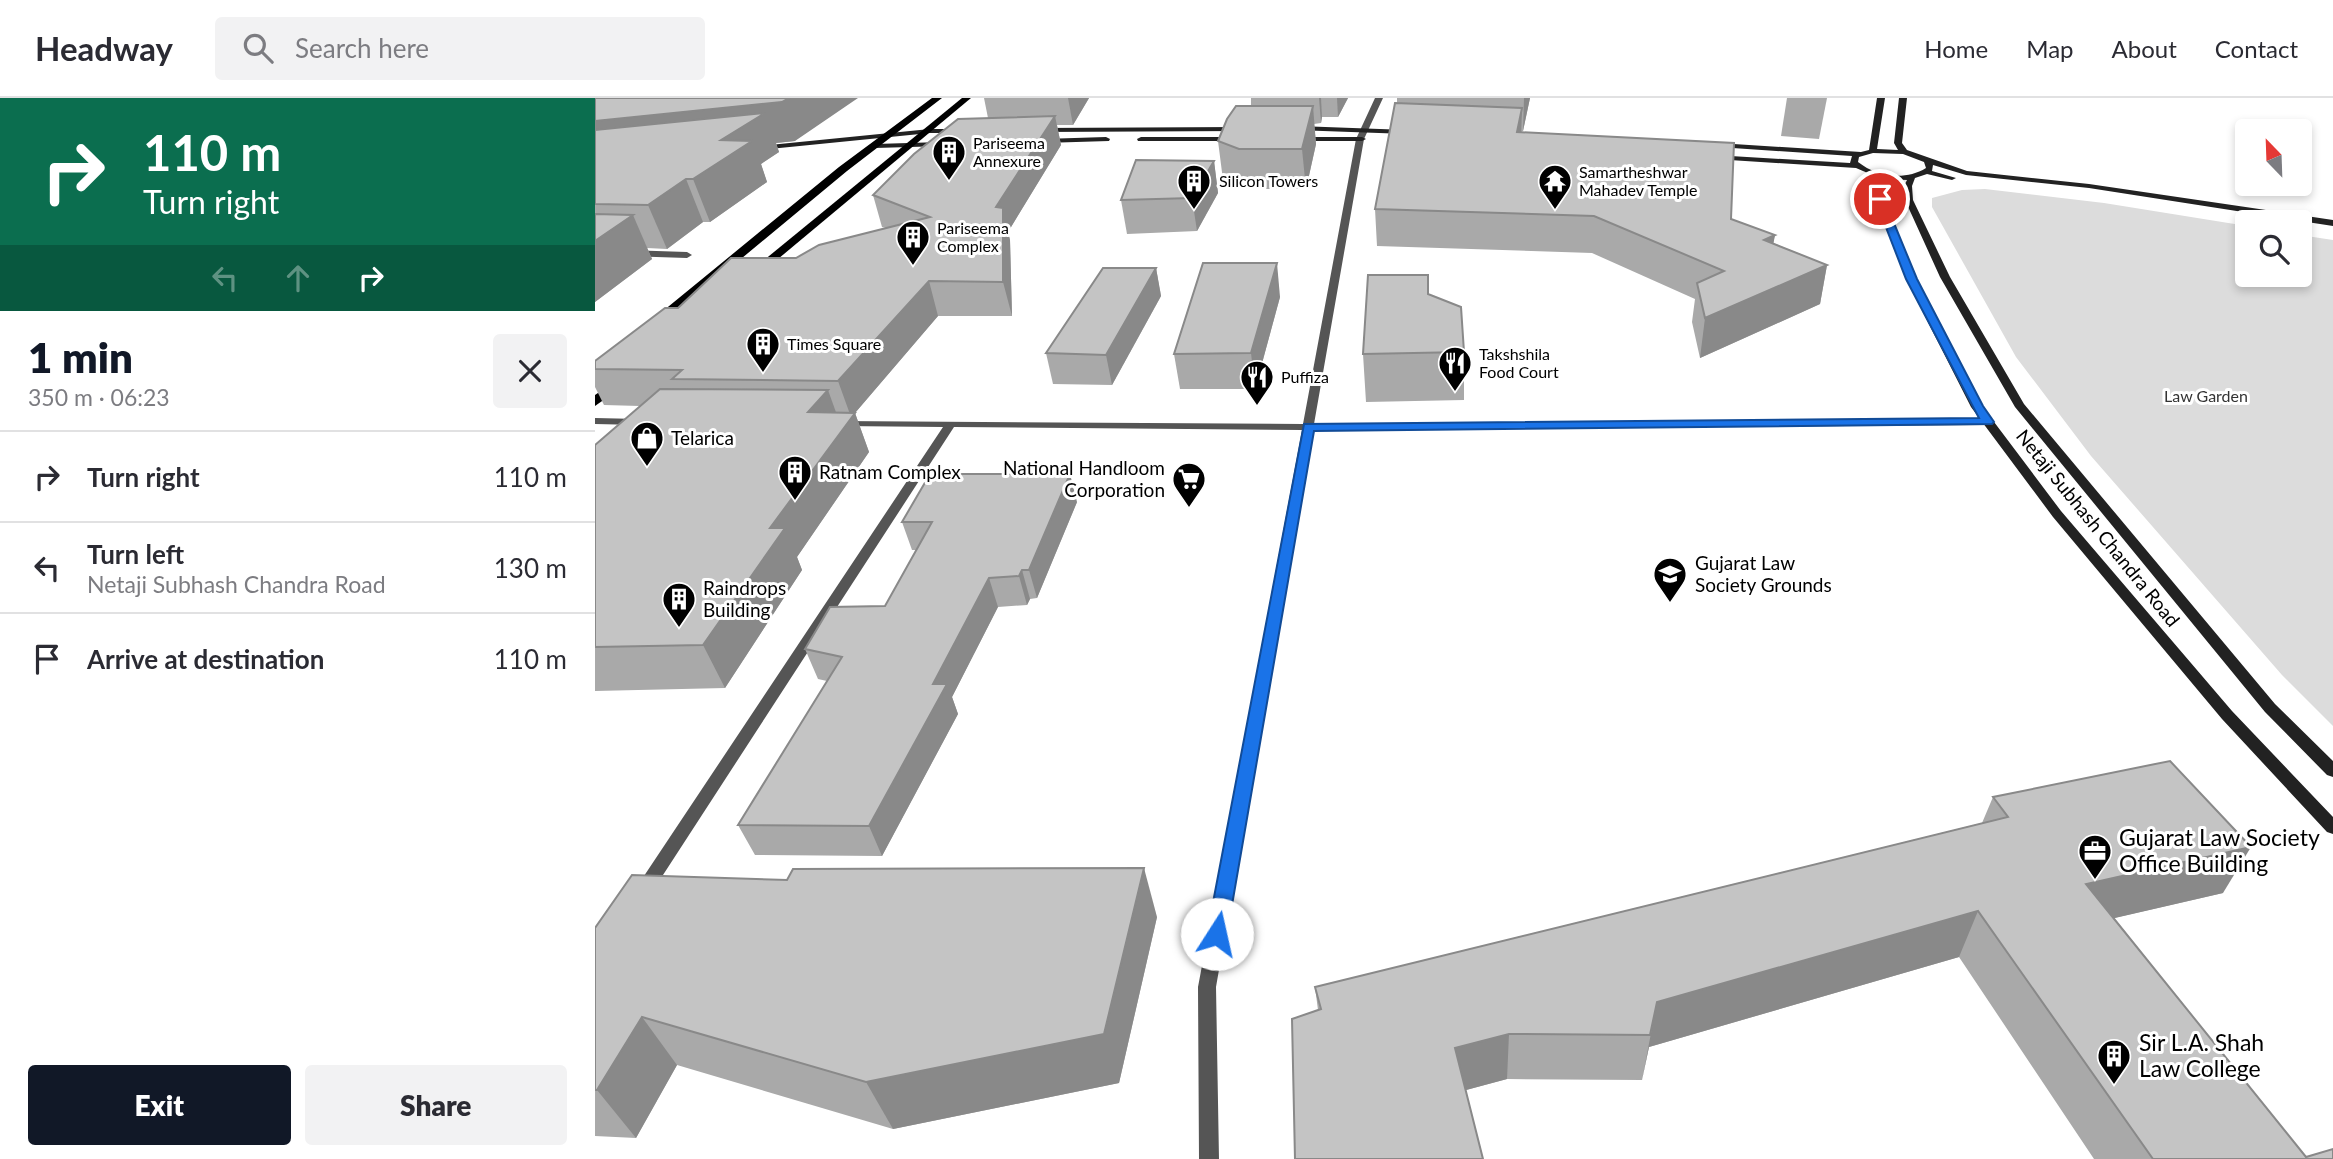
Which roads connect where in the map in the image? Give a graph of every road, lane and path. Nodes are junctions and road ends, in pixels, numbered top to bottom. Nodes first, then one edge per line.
1 (938, 98) edge
2 (967, 98) edge
3 (1379, 98) edge
4 (1881, 98) edge
5 (1903, 98) edge
6 (1291, 128) edge
7 (1250, 129) edge
8 (930, 131) junction
9 (970, 131) edge
10 (1023, 131) edge
11 (1416, 132) edge
12 (1363, 135) junction
13 (886, 138) junction
14 (1245, 139) edge
15 (1285, 139) edge
16 (1028, 141) edge
17 (1411, 141) edge
18 (948, 144) edge
19 (1714, 144) edge
20 (874, 146) junction
21 (911, 147) junction
22 (1873, 151) junction
23 (1904, 152) junction
24 (1860, 154) junction
25 (1709, 157) edge
26 (1927, 162) junction
27 (1857, 166) junction
28 (1927, 172) junction
29 (1881, 175) junction
30 (1912, 177) junction
31 (2235, 216) edge
32 (2333, 223) edge
33 (2312, 228) edge
34 (2333, 232) edge
35 (595, 252) edge
36 (687, 254) dead end
37 (745, 281) edge
38 (648, 328) edge
39 (627, 376) edge
40 (595, 402) edge
41 (595, 421) edge
42 (650, 422) edge
43 (1988, 422) junction
44 (828, 423) edge
45 (951, 424) junction
46 (1309, 427) junction
47 (2333, 771) edge
48 (2333, 828) edge
49 (633, 907) edge
50 (1209, 1159) edge

1 - 13 main road
2 - 8 main road
3 - 12 street
4 - 22 main road
5 - 23 main road
6 - 12 main road
7 - 10 main road
8 - 9 main road
8 - 13 main road
8 - 21 main road
11 - 12 main road
12 - 15 main road
12 - 17 main road
12 - 46 street
13 - 20 main road
13 - 20 main road
14 - 16 main road
18 - 21 main road
19 - 24 main road
20 - 21 main road
20 - 38 main road
21 - 37 main road
22 - 23 main road
22 - 24 main road
23 - 26 main road
24 - 27 main road
25 - 27 main road
26 - 28 main road
26 - 32 main road
27 - 29 main road
28 - 30 main road
28 - 31 main road
29 - 30 main road
29 - 43 main road, Netaji Subhash Chandra Road
30 - 47 main road, Netaji Subhash Chandra Road
33 - 34 main road
35 - 36 street
39 - 40 main road
41 - 42 street
43 - 46 street
43 - 48 main road, Netaji Subhash Chandra Road
44 - 45 street
45 - 46 street
45 - 49 street
46 - 50 street

